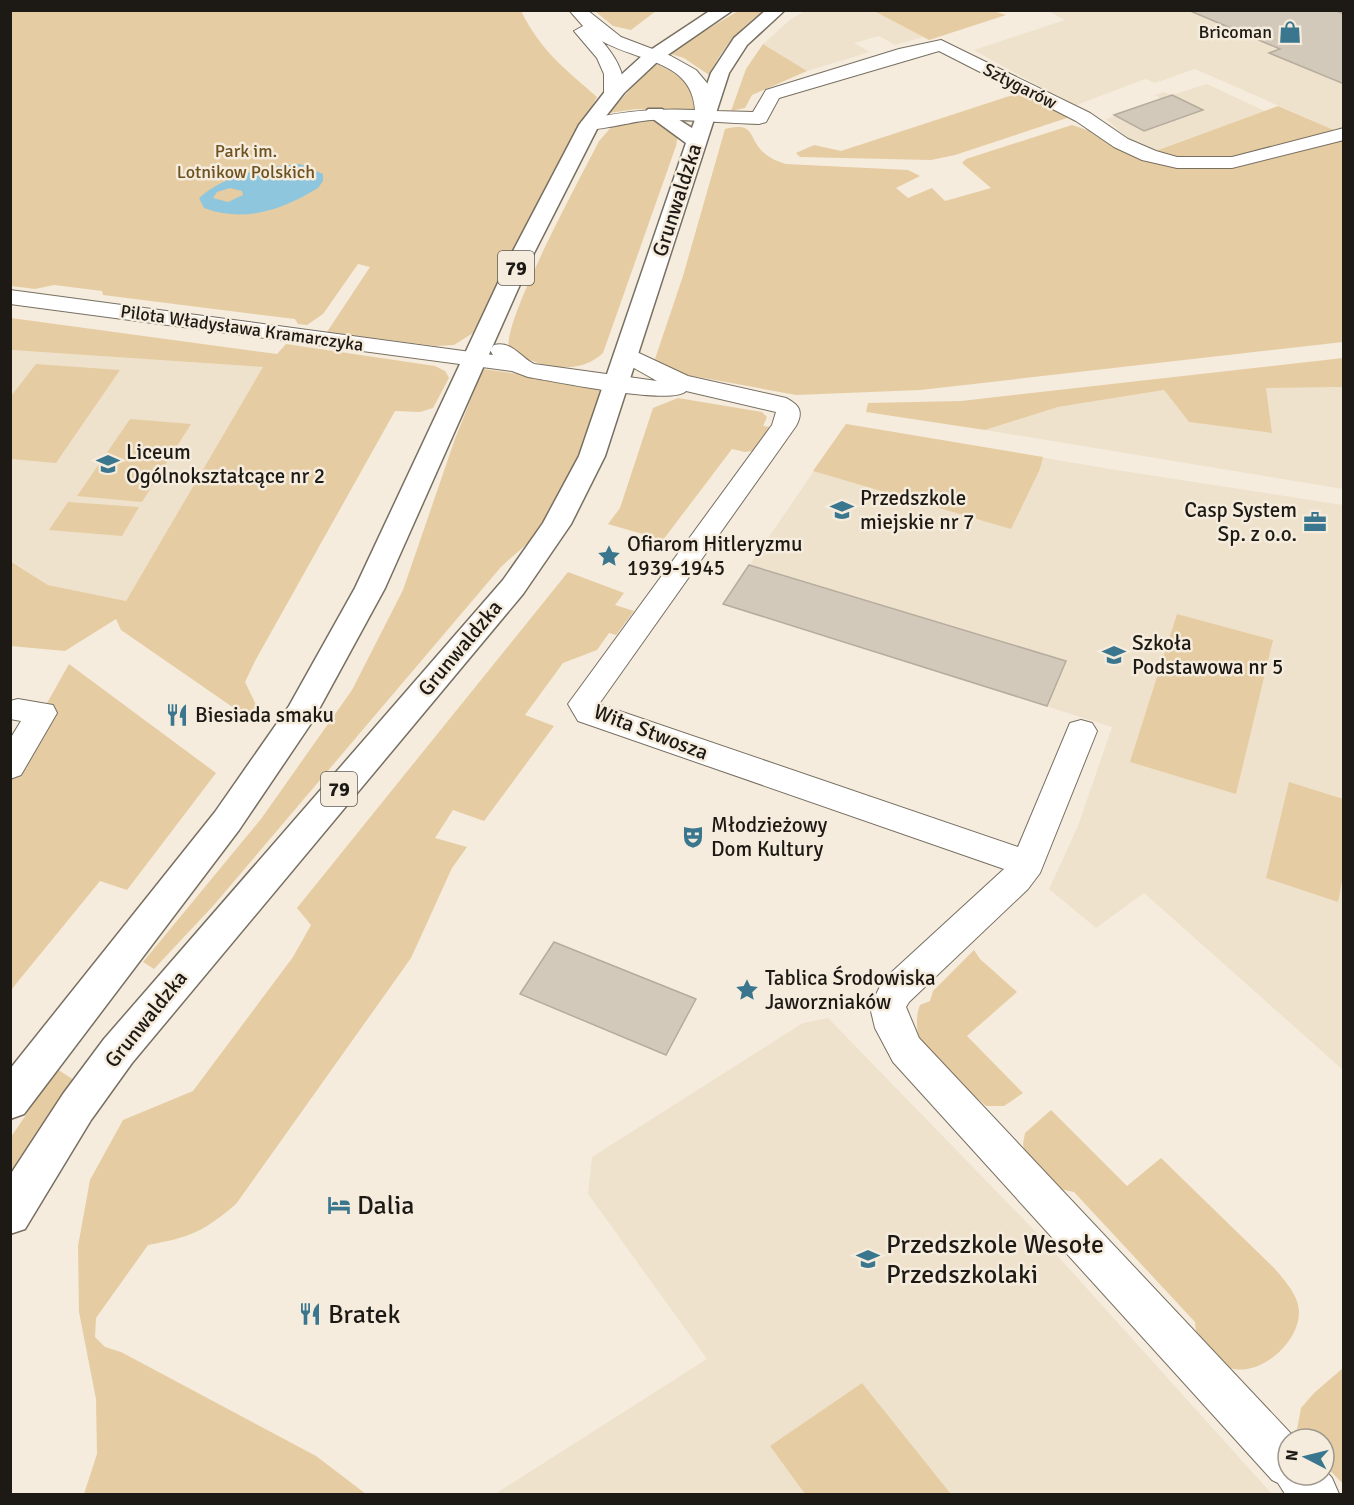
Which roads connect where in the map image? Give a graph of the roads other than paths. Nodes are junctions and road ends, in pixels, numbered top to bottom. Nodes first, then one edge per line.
1 (564, 10) edge
2 (577, 10) edge
3 (725, 10) edge
4 (777, 10) edge
5 (652, 56) junction
6 (613, 92) junction
7 (655, 113) junction
8 (704, 116) junction
9 (589, 125) junction
10 (1344, 134) edge
11 (696, 141) junction
12 (10, 297) edge
13 (487, 330) junction
14 (474, 359) junction
15 (624, 361) junction
16 (518, 365) junction
17 (566, 375) junction
18 (788, 409) joint
19 (18, 710) dead end
20 (1081, 731) dead end
21 (10, 767) edge
22 (1028, 864) junction
23 (10, 1101) edge
24 (10, 1214) edge
25 (1276, 1451) edge

1 - 6 street
2 - 5 street
3 - 5 main road, 79
4 - 8 main road, Grunwaldzka / 79
5 - 6 main road, 79
5 - 8 street
6 - 9 main road, 79
7 - 8 street
7 - 9 street
7 - 11 main road
8 - 10 street, Sztygarów
8 - 11 main road, Grunwaldzka / 79
9 - 13 main road, 79
11 - 15 main road, Grunwaldzka / 79
12 - 14 street, Pilota Władysława Kramarczyka
13 - 14 main road, 79
13 - 16 street
14 - 16 street, Pilota Władysława Kramarczyka
14 - 23 main road, 79
15 - 17 street, Pilota Władysława Kramarczyka
15 - 17 street
15 - 18 street, Pilota Władysława Kramarczyka
15 - 24 main road, Grunwaldzka / 79
16 - 17 street, Pilota Władysława Kramarczyka
18 - 22 street, Wita Stwosza
19 - 21 street
20 - 22 street
22 - 25 street

